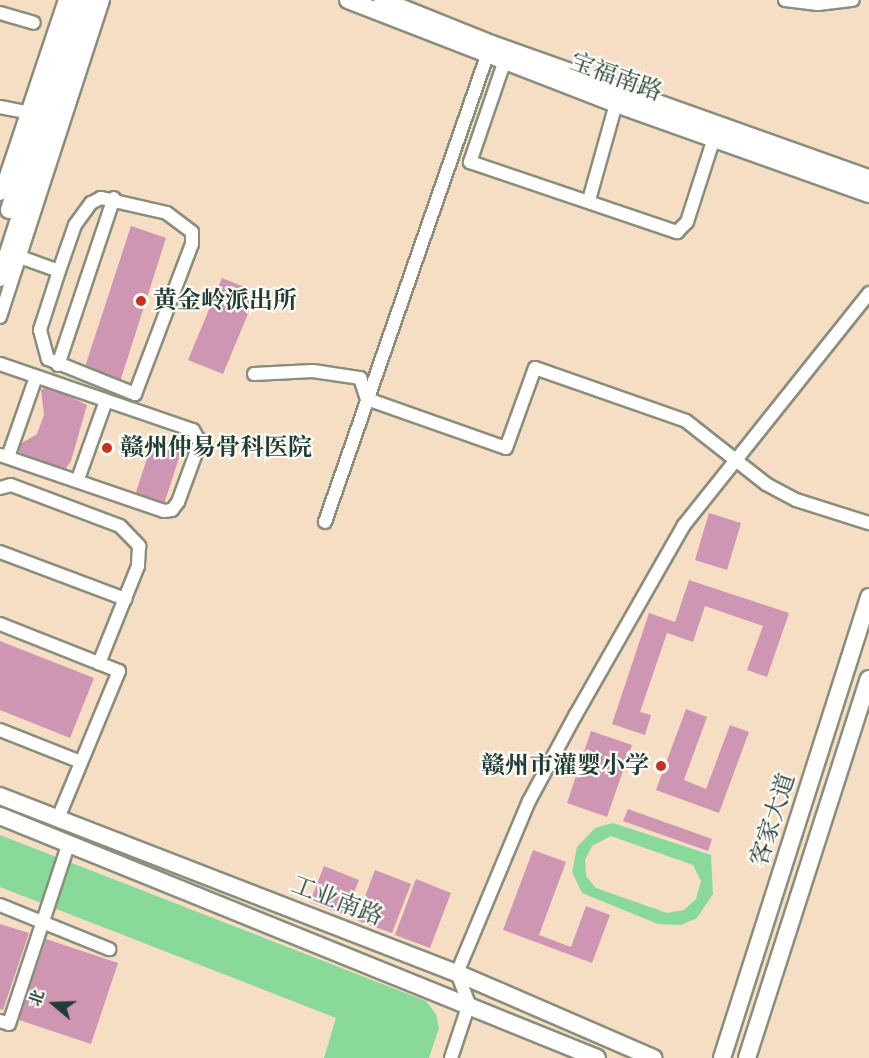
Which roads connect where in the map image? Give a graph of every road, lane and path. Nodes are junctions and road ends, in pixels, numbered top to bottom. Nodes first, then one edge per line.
1 (65, 0) edge
2 (77, 0) edge
3 (90, 0) edge
4 (103, 0) edge
5 (348, 0) edge
6 (382, 0) edge
7 (785, 0) edge
8 (853, 0) edge
9 (0, 13) edge
10 (34, 23) dead end
11 (489, 49) junction
12 (505, 60) junction
13 (616, 104) junction
14 (0, 107) edge
15 (33, 113) junction
16 (714, 138) junction
17 (869, 178) edge
18 (0, 194) edge
19 (869, 194) edge
20 (114, 198) junction
21 (589, 200) junction
22 (0, 240) edge
23 (20, 256) junction
24 (59, 271) junction
25 (0, 278) edge
26 (869, 293) edge
27 (0, 316) edge
28 (0, 364) edge
29 (58, 365) junction
30 (254, 374) dead end
31 (36, 377) junction
32 (367, 399) junction
33 (106, 401) junction
34 (4, 456) edge
35 (734, 458) junction
36 (78, 479) junction
37 (0, 488) edge
38 (325, 522) dead end
39 (869, 523) edge
40 (0, 552) edge
41 (869, 597) edge
42 (125, 599) junction
43 (0, 624) edge
44 (99, 663) junction
45 (869, 679) edge
46 (0, 730) edge
47 (81, 762) junction
48 (0, 796) edge
49 (0, 816) edge
50 (58, 818) junction
51 (69, 843) junction
52 (0, 905) edge
53 (42, 922) junction
54 (109, 948) dead end
55 (457, 973) junction
56 (470, 1004) junction
57 (0, 1021) edge
58 (451, 1058) edge
59 (597, 1058) edge
60 (653, 1058) edge
61 (722, 1058) edge
62 (747, 1058) edge

1 - 15 street
2 - 15 main road
3 - 25 main road
4 - 23 street
5 - 11 main road, 宝福南路
6 - 11 main road, 宝福南路
7 - 8 street
9 - 10 street
11 - 12 main road, 宝福南路
11 - 17 main road, 宝福南路
11 - 32 street
12 - 13 main road, 宝福南路
12 - 21 street
13 - 16 main road, 宝福南路
13 - 21 street
14 - 15 street
15 - 18 street
15 - 22 main road
16 - 19 main road, 宝福南路
16 - 21 street
20 - 24 street
20 - 29 street
20 - 29 street
23 - 24 street
23 - 27 street
24 - 29 street
26 - 35 street
28 - 31 street
30 - 32 street
31 - 33 street
31 - 34 street
32 - 35 street
32 - 38 street
33 - 36 street
33 - 36 street
34 - 36 street
35 - 39 street
35 - 55 street
37 - 42 street
40 - 42 street
41 - 61 main road, 客家大道
42 - 44 street
43 - 44 street
44 - 47 street
45 - 62 main road, 客家大道
46 - 47 street
47 - 50 street
48 - 50 main road, 工业南路
49 - 51 main road, 工业南路
50 - 55 main road, 工业南路
51 - 53 street
51 - 56 main road, 工业南路
52 - 53 street
53 - 54 street
53 - 57 street
55 - 56 street
55 - 60 main road, 工业南路
56 - 58 street
56 - 59 main road, 工业南路

